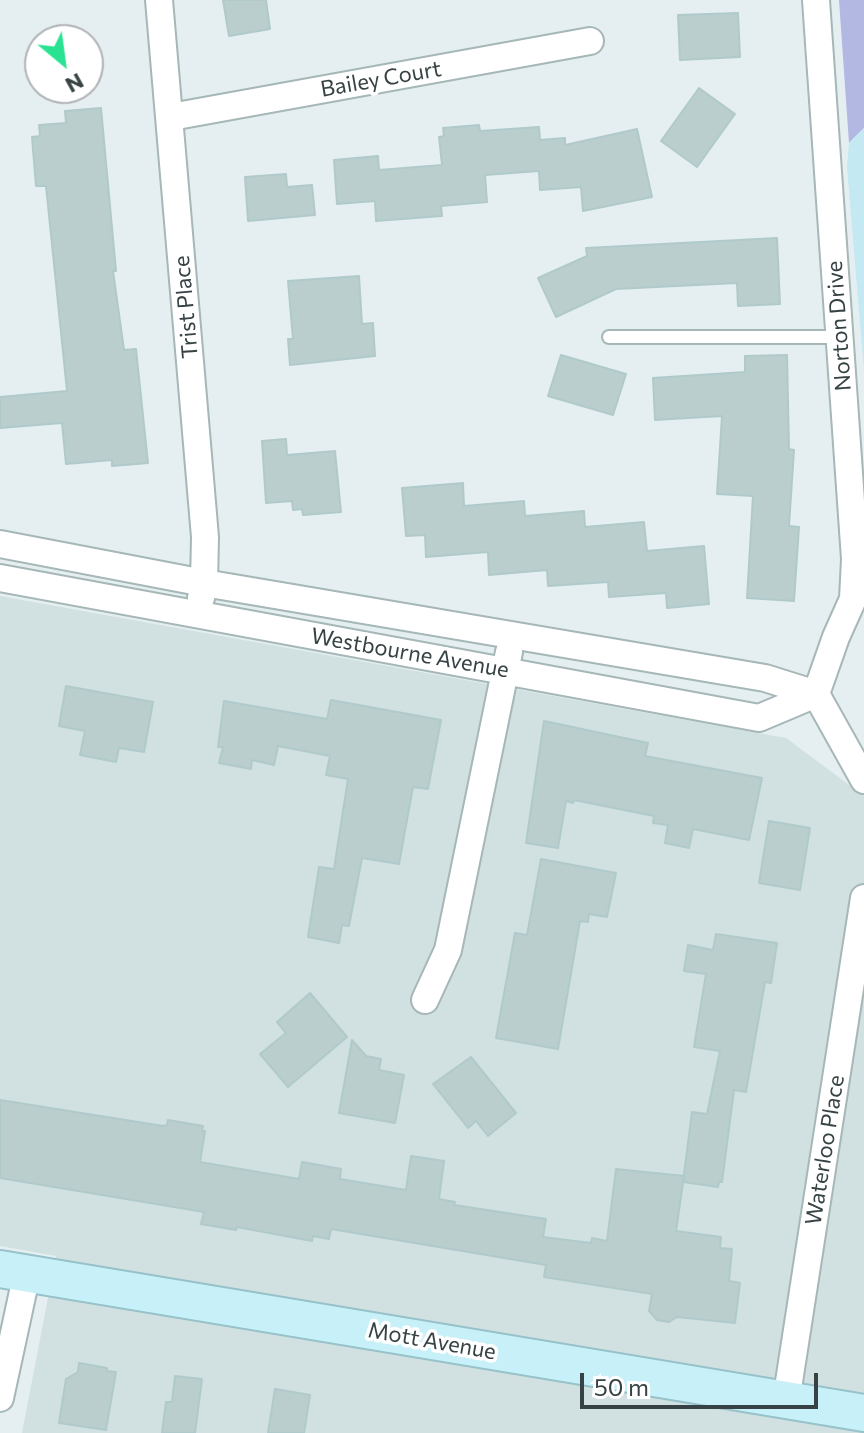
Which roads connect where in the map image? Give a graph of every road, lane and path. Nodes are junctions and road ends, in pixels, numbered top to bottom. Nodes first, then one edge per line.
1 (159, 0) edge
2 (816, 0) edge
3 (590, 41) dead end
4 (171, 117) junction
5 (609, 337) dead end
6 (839, 337) junction
7 (0, 544) edge
8 (0, 578) edge
9 (204, 583) junction
10 (197, 614) junction
11 (512, 637) junction
12 (505, 670) junction
13 (816, 694) junction
14 (864, 780) edge
15 (864, 898) edge
16 (425, 1000) dead end
17 (13, 1271) edge
18 (0, 1398) edge
19 (786, 1401) junction
20 (864, 1413) edge

1 - 4 street, Trist Place
2 - 6 street, Norton Drive
3 - 4 street, Bailey Court
4 - 9 street, Trist Place
5 - 6 lane
6 - 13 street, Norton Drive
7 - 9 street, Westbourne Avenue
8 - 10 street, Westbourne Avenue
9 - 10 street, Trist Place
9 - 11 street, Westbourne Avenue
10 - 12 street, Westbourne Avenue
11 - 12 street
11 - 13 street, Westbourne Avenue
12 - 13 street, Westbourne Avenue
12 - 16 street
13 - 14 street
15 - 19 street, Waterloo Place
17 - 18 street
17 - 19 street, Mott Avenue
19 - 20 street, Mott Avenue

